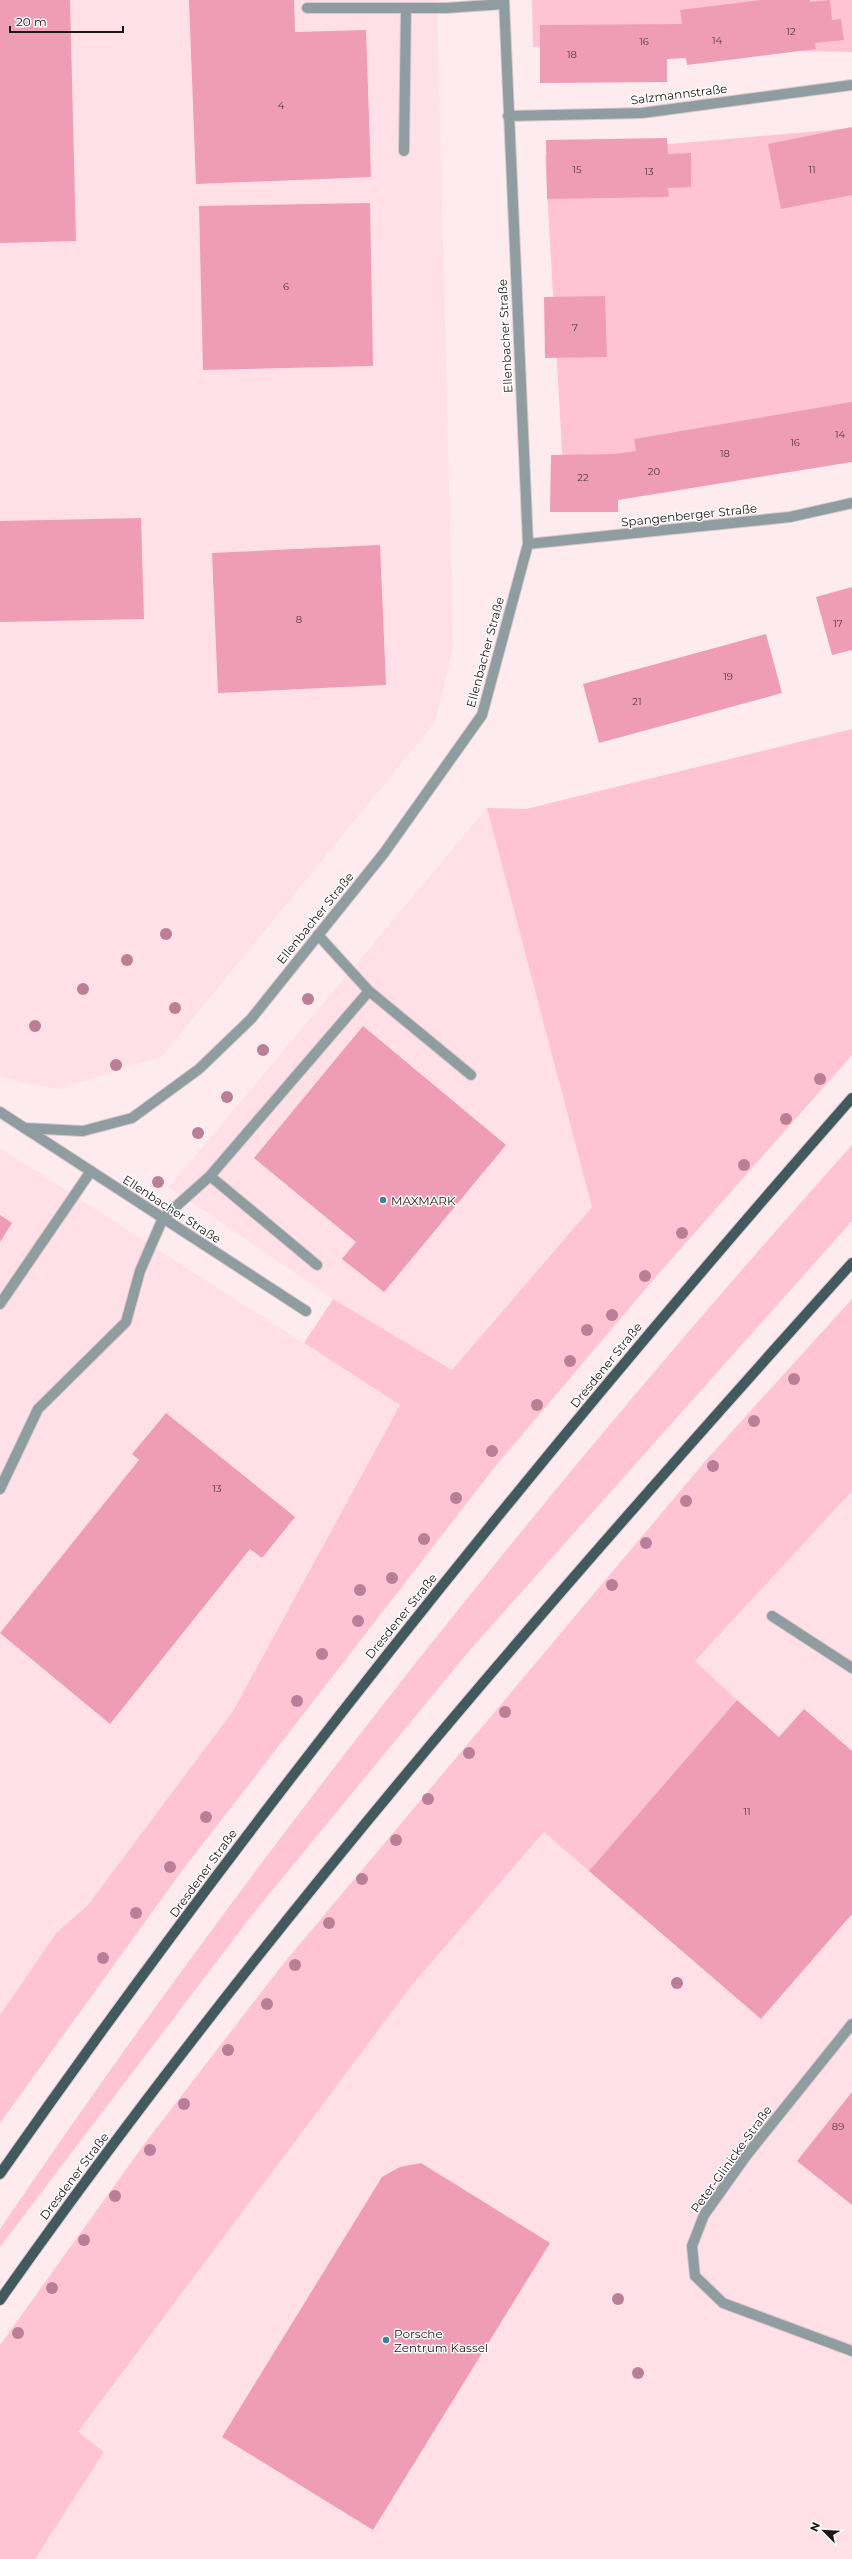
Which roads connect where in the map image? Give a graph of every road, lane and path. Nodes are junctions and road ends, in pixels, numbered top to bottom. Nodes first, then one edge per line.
1 (504, 2) edge
2 (307, 8) dead end
3 (406, 8) junction
4 (852, 84) edge
5 (508, 116) junction
6 (404, 151) dead end
7 (852, 503) edge
8 (528, 544) junction
9 (318, 935) junction
10 (369, 991) junction
11 (471, 1075) dead end
12 (852, 1098) edge
13 (0, 1112) edge
14 (24, 1128) junction
15 (91, 1171) junction
16 (210, 1176) junction
17 (163, 1218) junction
18 (852, 1263) edge
19 (317, 1265) dead end
20 (0, 1304) edge
21 (306, 1311) dead end
22 (0, 1489) edge
23 (772, 1616) dead end
24 (852, 1668) edge
25 (852, 2024) edge
26 (0, 2174) edge
27 (0, 2300) edge
28 (852, 2351) edge

1 - 3 street
1 - 5 street, Ellenbacher Straße
2 - 3 street
3 - 6 street
4 - 5 street, Salzmannstraße
5 - 8 street, Ellenbacher Straße
7 - 8 street, Spangenberger Straße
8 - 9 street, Ellenbacher Straße
9 - 10 street
9 - 14 street, Ellenbacher Straße
10 - 11 street
10 - 16 street
12 - 26 main road, Dresdener Straße
13 - 14 street, Ellenbacher Straße
14 - 15 street, Ellenbacher Straße
15 - 17 street, Ellenbacher Straße
15 - 20 street
16 - 17 street
16 - 19 street
17 - 21 street, Ellenbacher Straße
17 - 22 street
18 - 27 main road, Dresdener Straße
23 - 24 street
25 - 28 street, Peter-Glinicke-Straße

